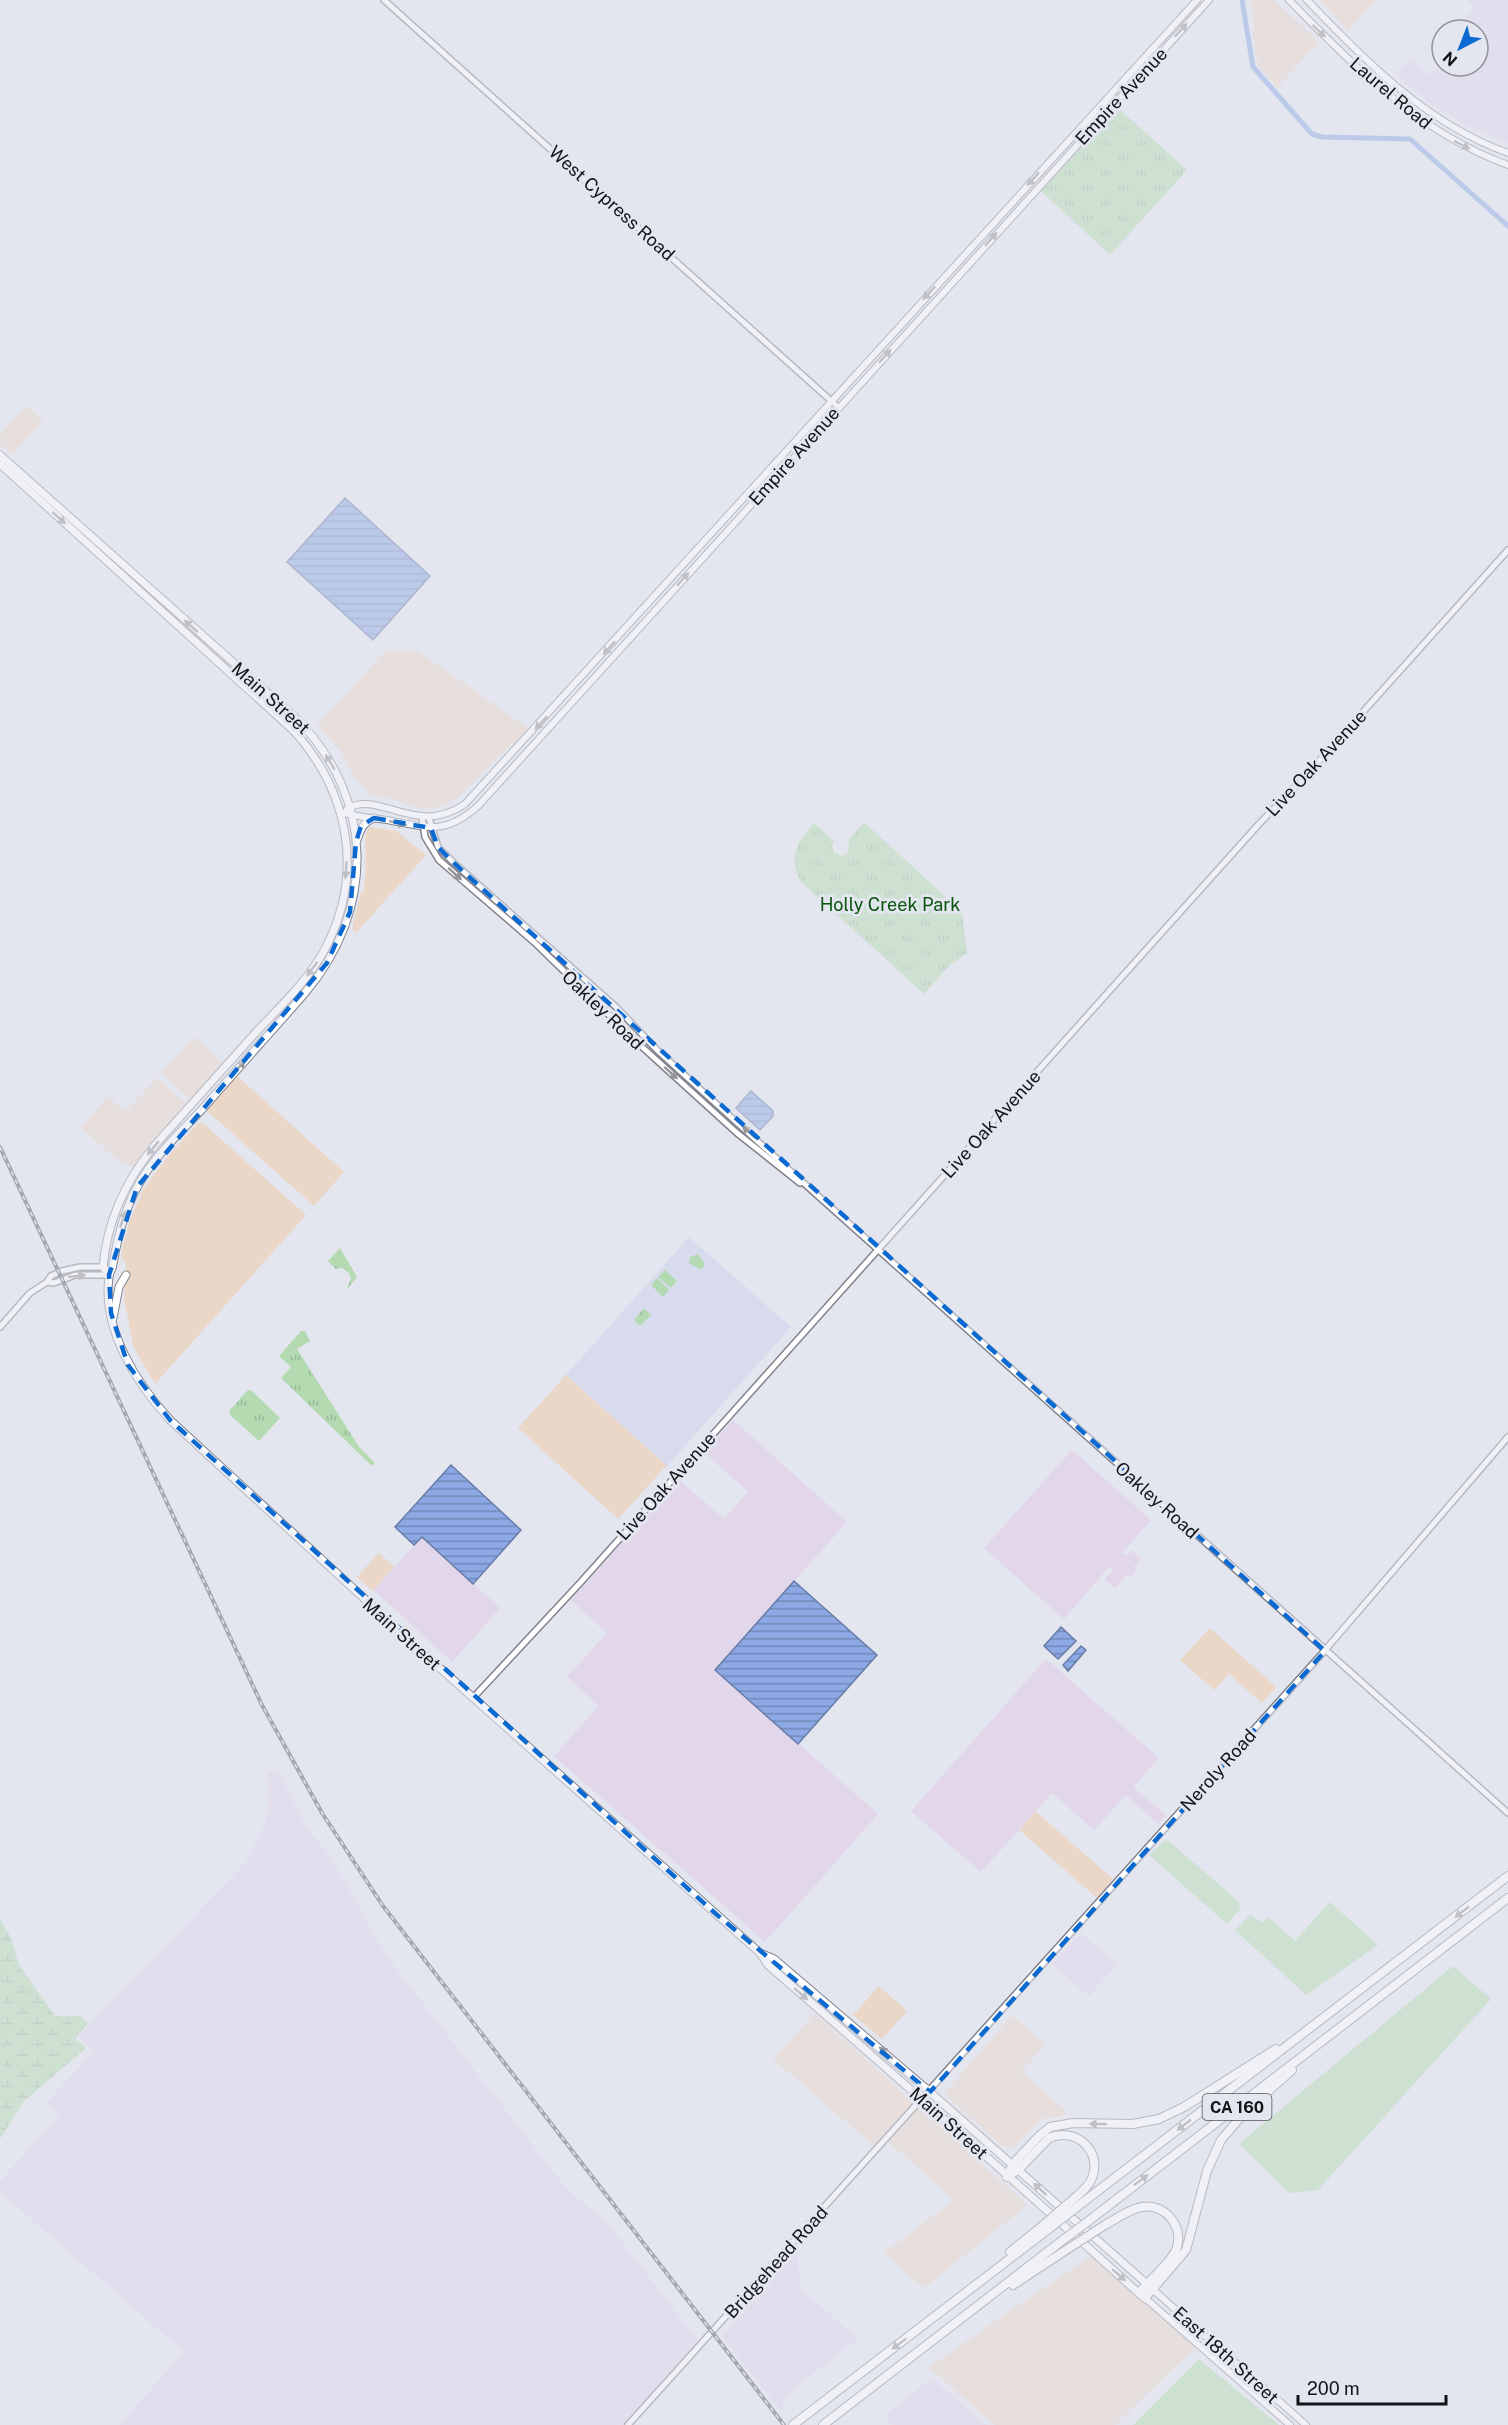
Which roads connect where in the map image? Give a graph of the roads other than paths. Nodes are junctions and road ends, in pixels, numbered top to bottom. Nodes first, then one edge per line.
1 (384, 0) edge
2 (1197, 0) edge
3 (1209, 0) edge
4 (1289, 0) edge
5 (1306, 0) edge
6 (1359, 52) junction
7 (1351, 60) junction
8 (1508, 153) edge
9 (1508, 165) edge
10 (832, 401) junction
11 (838, 407) junction
12 (0, 455) edge
13 (0, 465) edge
14 (1508, 549) edge
15 (578, 682) junction
16 (562, 712) junction
17 (351, 806) junction
18 (341, 812) junction
19 (352, 816) junction
20 (374, 818) junction
21 (425, 818) junction
22 (423, 828) junction
23 (431, 828) junction
24 (356, 842) junction
25 (807, 1186) junction
26 (878, 1250) junction
27 (103, 1267) junction
28 (113, 1267) junction
29 (109, 1275) junction
30 (126, 1275) dead end
31 (47, 1282) junction
32 (113, 1321) junction
33 (0, 1327) edge
34 (1508, 1437) edge
35 (1325, 1651) junction
36 (473, 1698) junction
37 (1508, 1813) edge
38 (1508, 1876) edge
39 (1508, 1899) edge
40 (760, 1953) junction
41 (1378, 1998) junction
42 (1314, 2025) junction
43 (930, 2092) junction
44 (923, 2100) junction
45 (1015, 2167) junction
46 (1007, 2177) junction
47 (1079, 2200) junction
48 (1150, 2287) junction
49 (1142, 2296) junction
50 (934, 2341) junction
51 (826, 2423) edge
52 (628, 2425) edge
53 (792, 2425) edge
54 (1290, 2425) edge
55 (1306, 2425) edge

1 - 10 street, West Cypress Road
2 -> 10 main road, Empire Avenue
11 -> 3 main road, Empire Avenue
4 -> 7 main road, Laurel Road
5 - 6 main road, Laurel Road
6 - 7 main road
6 - 8 main road, Laurel Road
7 -> 9 main road, Laurel Road
10 - 11 street, West Cypress Road
10 -> 15 main road, Empire Avenue
16 -> 11 main road, Empire Avenue
17 -> 12 main road, Main Street
13 -> 18 main road, Main Street
14 - 26 street, Live Oak Avenue
15 - 16 main road
15 -> 21 main road, Empire Avenue
16 - 23 main road, Empire Avenue
17 - 18 main road
17 - 19 main road, Main Street
17 - 21 main road
18 - 19 main road, Empire Avenue
18 -> 27 main road, Main Street
19 - 20 main road, Empire Avenue
19 - 24 main road, Main Street
20 -> 22 main road, Empire Avenue
20 - 24 main road
21 - 22 street, Oakley Road
21 - 23 street, Oakley Road
22 - 23 main road, Empire Avenue
22 -> 25 street, Oakley Road
25 -> 23 street, Oakley Road
28 -> 24 main road, Main Street
25 - 26 street, Oakley Road
26 - 35 street, Oakley Road
26 - 36 street, Live Oak Avenue
27 - 28 street
27 - 29 main road
27 - 31 street
28 - 29 main road, Main Street
31 -> 29 street
29 - 32 main road, Main Street
30 - 32 main road
31 - 33 street
32 - 36 main road, Main Street
34 - 35 street, Neroly Road
35 - 37 street, Oakley Road
35 - 43 street, Neroly Road
36 - 40 main road, Main Street
38 -> 42 highway, CA 160
39 - 41 highway, CA 160
43 -> 40 main road, Main Street
40 -> 44 main road, Main Street
41 - 48 highway
50 -> 41 highway, CA 160, bridge
42 -> 45 highway
42 -> 47 highway, CA 160
43 - 44 street, Neroly Road
43 - 45 main road, Main Street
44 - 46 main road, Main Street
44 - 52 street, Bridgehead Road
45 - 46 highway
45 - 47 highway
48 -> 45 main road, Main Street
46 -> 49 main road, Main Street
47 -> 53 highway, CA 160, bridge
48 - 49 highway
48 - 50 highway, bridge
48 - 55 main road, East 18th Street
49 - 54 main road, East 18th Street
50 - 51 highway, CA 160

